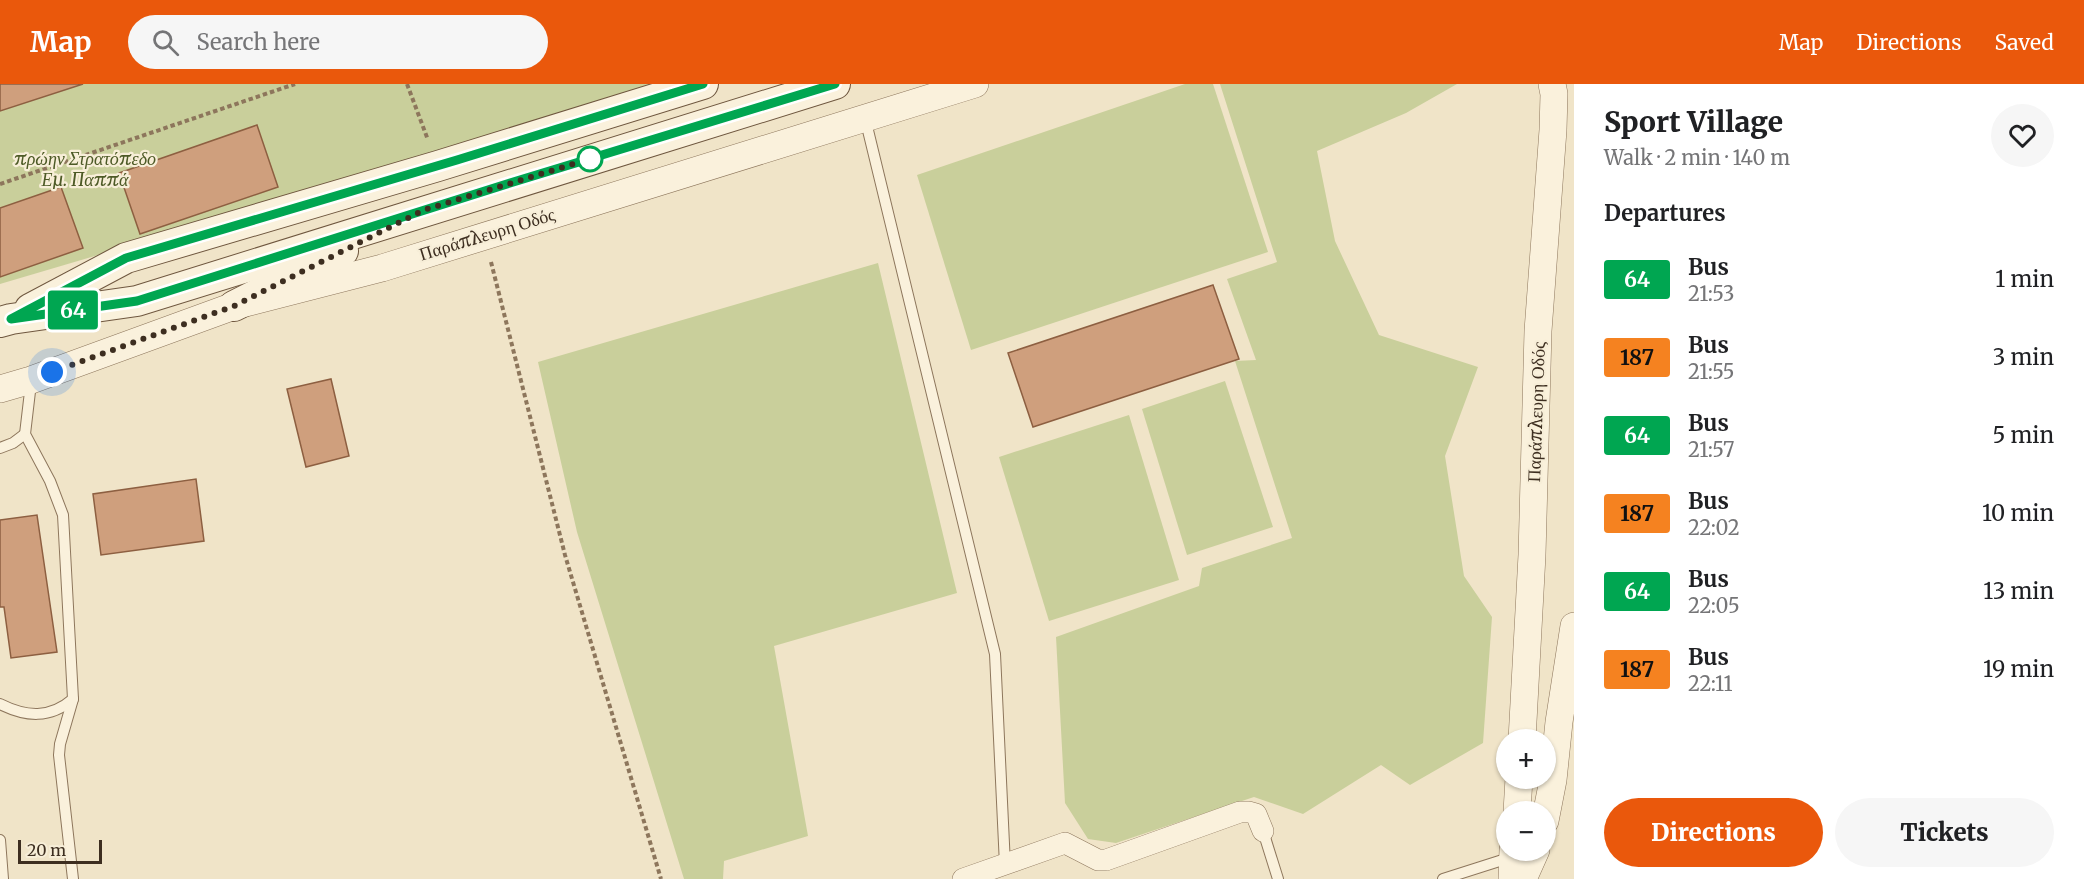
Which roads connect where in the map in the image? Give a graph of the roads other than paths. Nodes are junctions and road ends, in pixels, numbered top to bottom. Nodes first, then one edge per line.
1 (703, 84) edge
2 (835, 84) edge
3 (975, 84) edge
4 (1552, 84) edge
5 (865, 118) junction
6 (424, 210) junction
7 (234, 306) junction
8 (5, 321) edge
9 (31, 380) junction
10 (0, 389) edge
11 (25, 434) junction
12 (0, 448) edge
13 (1574, 626) edge
14 (73, 699) junction
15 (0, 704) edge
16 (1523, 729) edge
17 (1549, 801) edge
18 (1263, 831) joint
19 (0, 840) edge
20 (1519, 863) edge
21 (1005, 865) junction
22 (3, 879) edge
23 (73, 879) edge
24 (963, 879) edge
25 (1278, 879) edge
26 (1443, 879) edge

1 - 8 main road
2 - 6 main road
3 - 5 street, Παράπλευρη Οδός
4 - 16 street, Παράπλευρη Οδός
5 - 7 street, Παράπλευρη Οδός
5 - 21 lane
6 - 7 main road
6 - 8 main road
7 - 9 street, Παράπλευρη Οδός
9 - 10 street, Παράπλευρη Οδός
9 - 11 lane
11 - 12 lane
11 - 14 lane
13 - 17 street
14 - 15 lane
14 - 23 lane
18 - 21 street
18 - 25 lane
19 - 22 lane
20 - 26 lane
21 - 24 street

